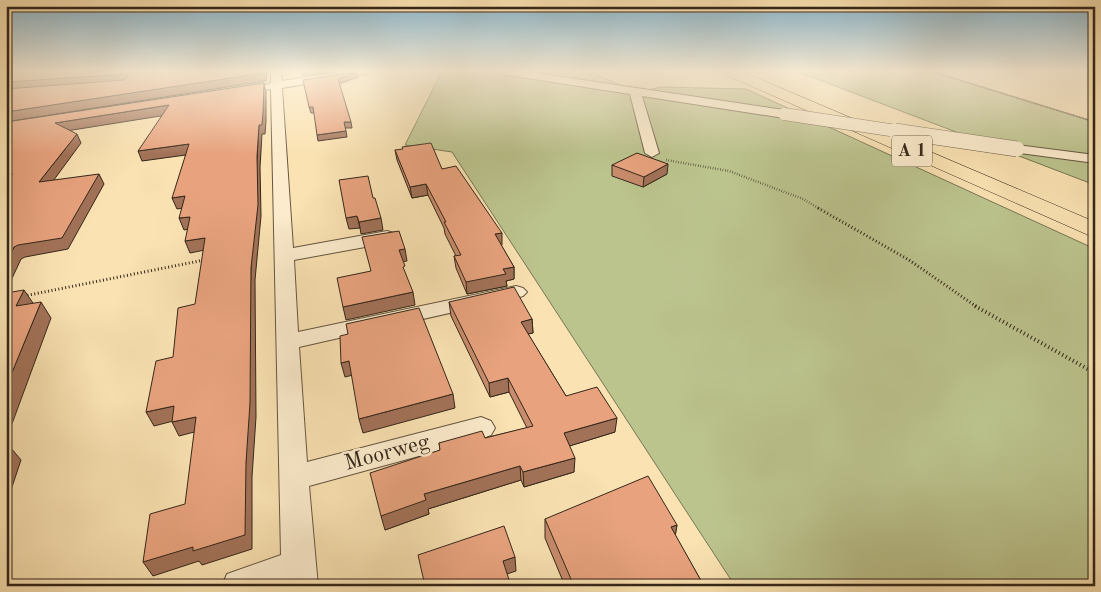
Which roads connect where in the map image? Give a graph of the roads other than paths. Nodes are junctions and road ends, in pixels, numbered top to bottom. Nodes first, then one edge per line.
1 (278, 99) edge
2 (637, 99) edge
3 (676, 99) edge
4 (793, 99) edge
5 (826, 99) edge
6 (652, 153) road end
7 (1095, 159) edge
8 (980, 162) dead end
9 (1095, 231) edge
10 (387, 237) edge
11 (283, 256) junction
12 (516, 292) edge
13 (287, 342) junction
14 (481, 428) dead end
15 (293, 478) junction
16 (299, 576) edge
17 (239, 586) edge

1 - 11 street
2 - 6 street
3 - 7 street, bridge
4 - 9 highway, A 1
5 - 8 highway, A 1
10 - 11 street
11 - 13 street
12 - 13 street
13 - 15 street
14 - 15 street, Moorweg
15 - 16 street
16 - 17 street

